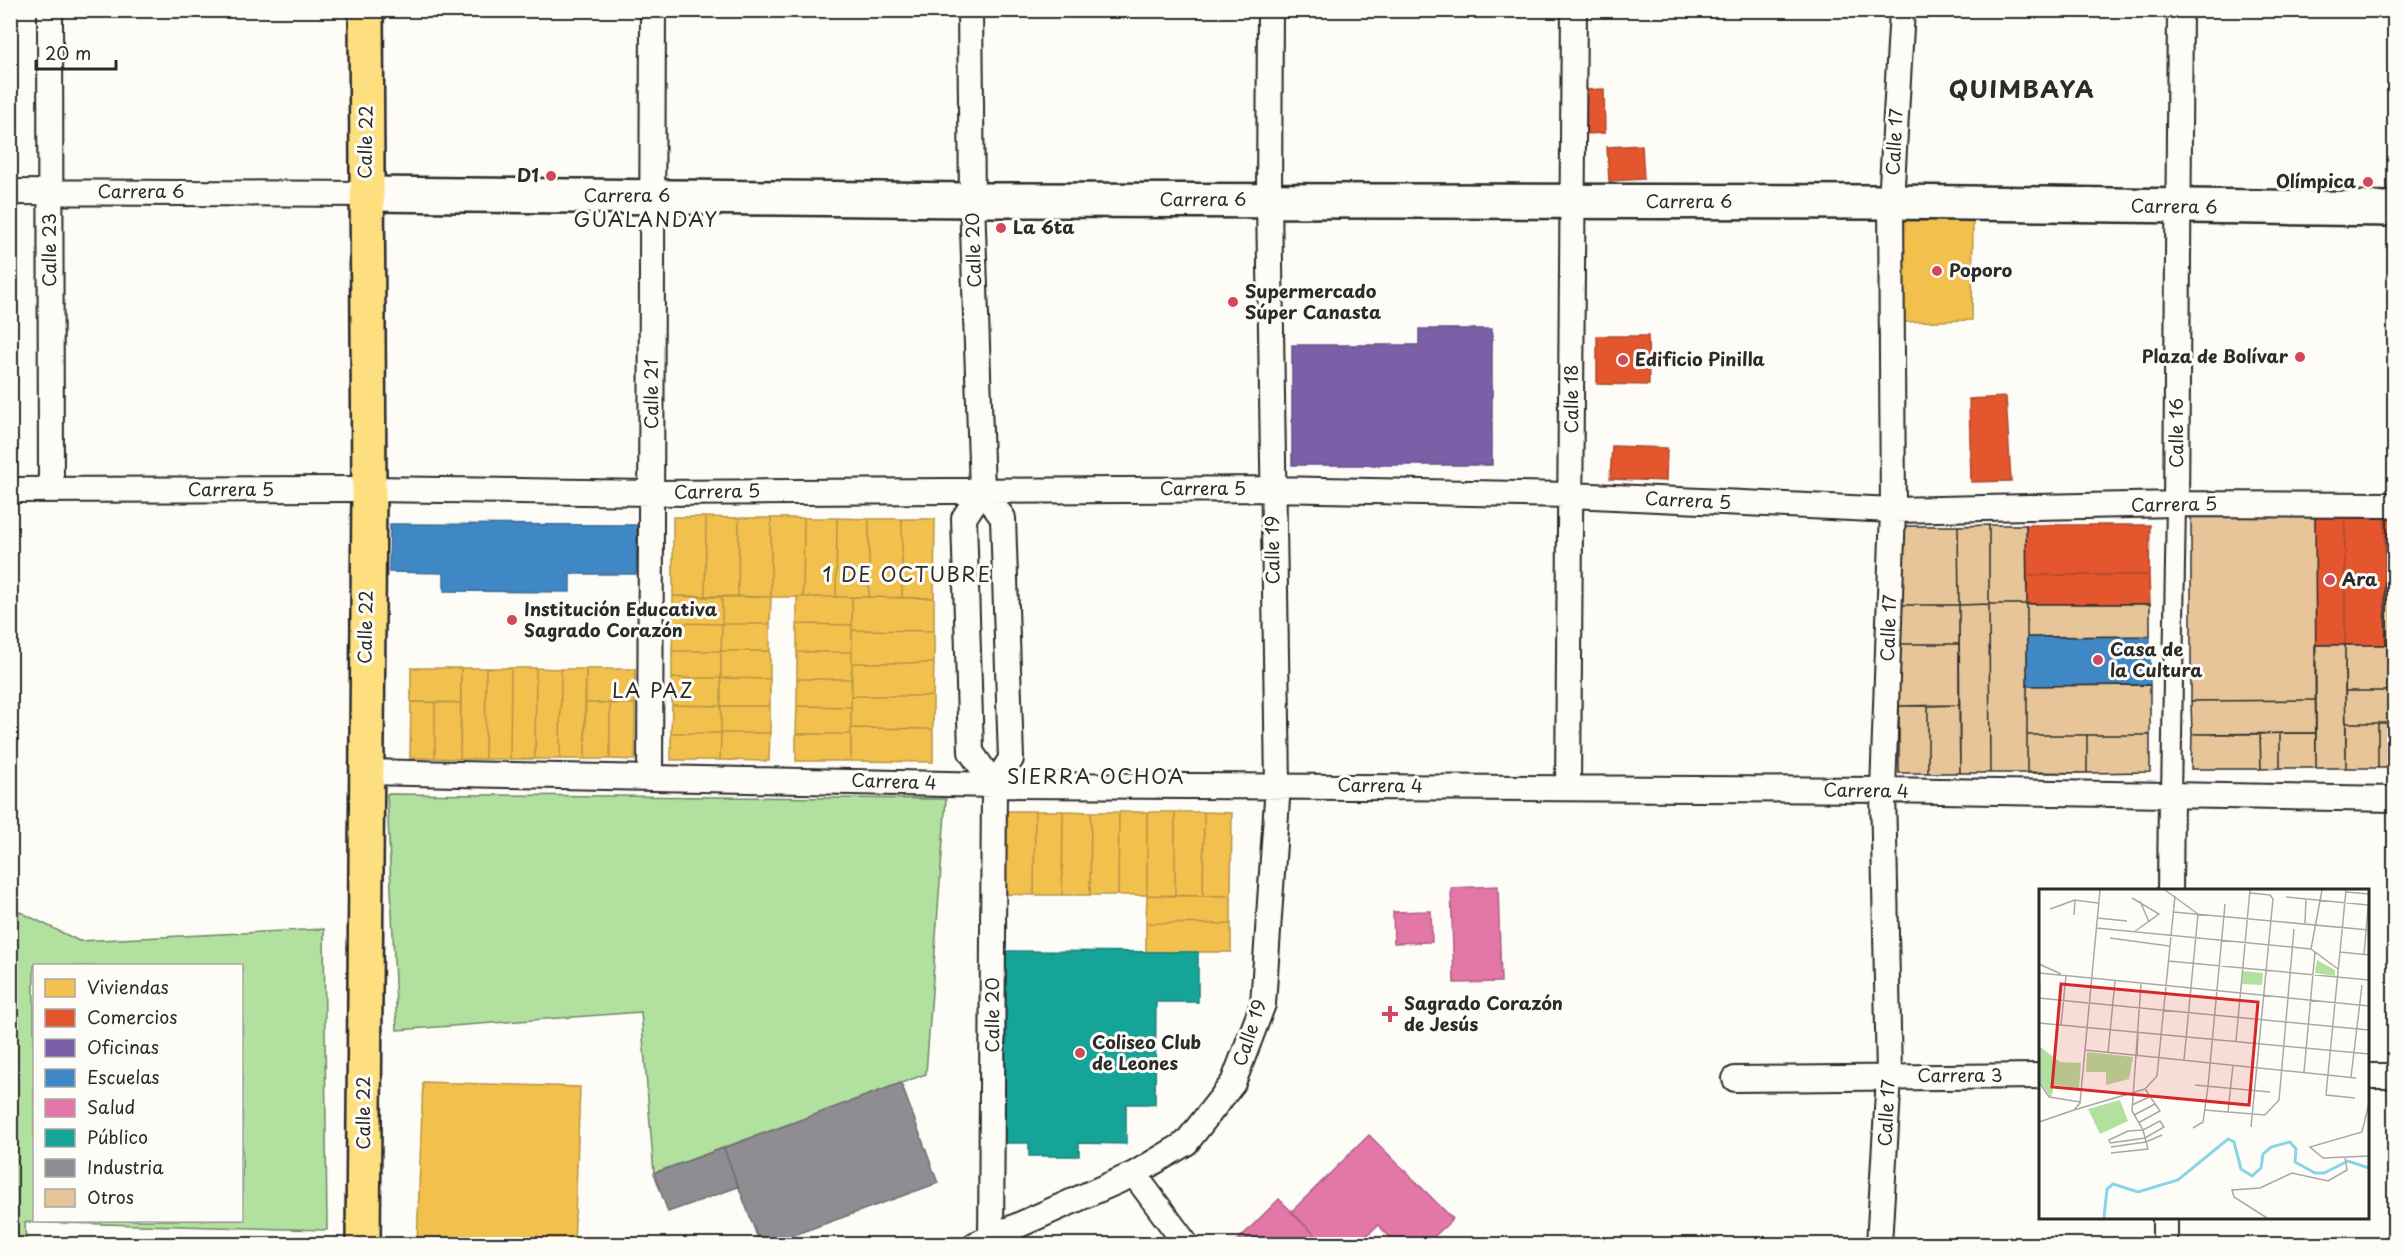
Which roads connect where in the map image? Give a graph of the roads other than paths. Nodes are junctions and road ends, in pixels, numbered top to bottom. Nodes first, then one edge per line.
1 (50, 10) edge
2 (366, 10) edge
3 (653, 10) edge
4 (970, 10) edge
5 (1270, 10) edge
6 (1574, 10) edge
7 (1902, 10) edge
8 (2180, 10) edge
9 (10, 192) edge
10 (50, 192) junction
11 (366, 194) junction
12 (652, 196) junction
13 (972, 200) junction
14 (1269, 200) junction
15 (1572, 202) junction
16 (1891, 202) junction
17 (2178, 207) junction
18 (2394, 209) edge
19 (369, 489) junction
20 (982, 489) junction
21 (1272, 489) junction
22 (10, 490) edge
23 (51, 490) junction
24 (651, 493) junction
25 (1571, 495) junction
26 (2176, 504) junction
27 (2394, 505) edge
28 (1893, 510) junction
29 (365, 772) junction
30 (650, 777) junction
31 (994, 785) junction
32 (1278, 785) junction
33 (1568, 788) junction
34 (1883, 790) junction
35 (2171, 796) junction
36 (2394, 799) edge
37 (2170, 889) edge
38 (1889, 1076) junction
39 (2039, 1076) edge
40 (2369, 1076) edge
41 (2394, 1076) edge
42 (1735, 1078) dead end
43 (1134, 1174) junction
44 (2166, 1219) edge
45 (986, 1242) edge
46 (363, 1245) edge
47 (1186, 1245) edge
48 (1878, 1245) edge
49 (2165, 1245) edge

1 - 10 street, Calle 23
2 - 11 main road, Calle 22
3 - 12 street, Calle 21
4 - 13 street, Calle 20
5 - 14 street, Calle 19
6 - 15 street, Calle 18
7 - 16 street, Calle 17
8 - 17 street, Calle 16
9 - 10 street, Carrera 6
10 - 11 street, Carrera 6
10 - 23 street, Calle 23
11 - 12 main road, Carrera 6
11 - 19 main road, Calle 22
12 - 13 main road, Carrera 6
12 - 24 street, Calle 21
13 - 14 main road, Carrera 6
13 - 20 street, Calle 20
14 - 15 main road, Carrera 6
14 - 21 street, Calle 19
15 - 16 main road, Carrera 6
15 - 25 street, Calle 18
16 - 17 main road, Carrera 6
16 - 28 street, Calle 17
17 - 18 main road, Carrera 6
17 - 26 street, Calle 16
19 - 23 street, Carrera 5
19 - 24 street, Carrera 5
19 - 29 main road, Calle 22
20 - 21 street, Carrera 5
20 - 24 street, Carrera 5
20 - 31 street
20 - 31 street
21 - 25 street, Carrera 5
21 - 32 street, Calle 19
22 - 23 street, Carrera 5
24 - 30 street, Calle 21
25 - 28 street, Carrera 5
25 - 33 street, Calle 18
26 - 27 street, Carrera 5
26 - 28 street, Carrera 5
26 - 35 street, Calle 16
28 - 34 street, Calle 17
29 - 30 street, Carrera 4
29 - 46 main road, Calle 22
30 - 31 street, Carrera 4
31 - 32 street, Carrera 4
31 - 45 street, Calle 20
32 - 33 street, Carrera 4
32 - 43 street, Calle 19
33 - 34 street, Carrera 4
34 - 35 street, Carrera 4
34 - 38 street, Calle 17
35 - 36 street, Carrera 4
35 - 37 street, Calle 16
38 - 39 street, Carrera 3
38 - 42 street, Carrera 3
38 - 48 street, Calle 17
40 - 41 street
43 - 45 street, Calle 19
43 - 47 street
44 - 49 street

